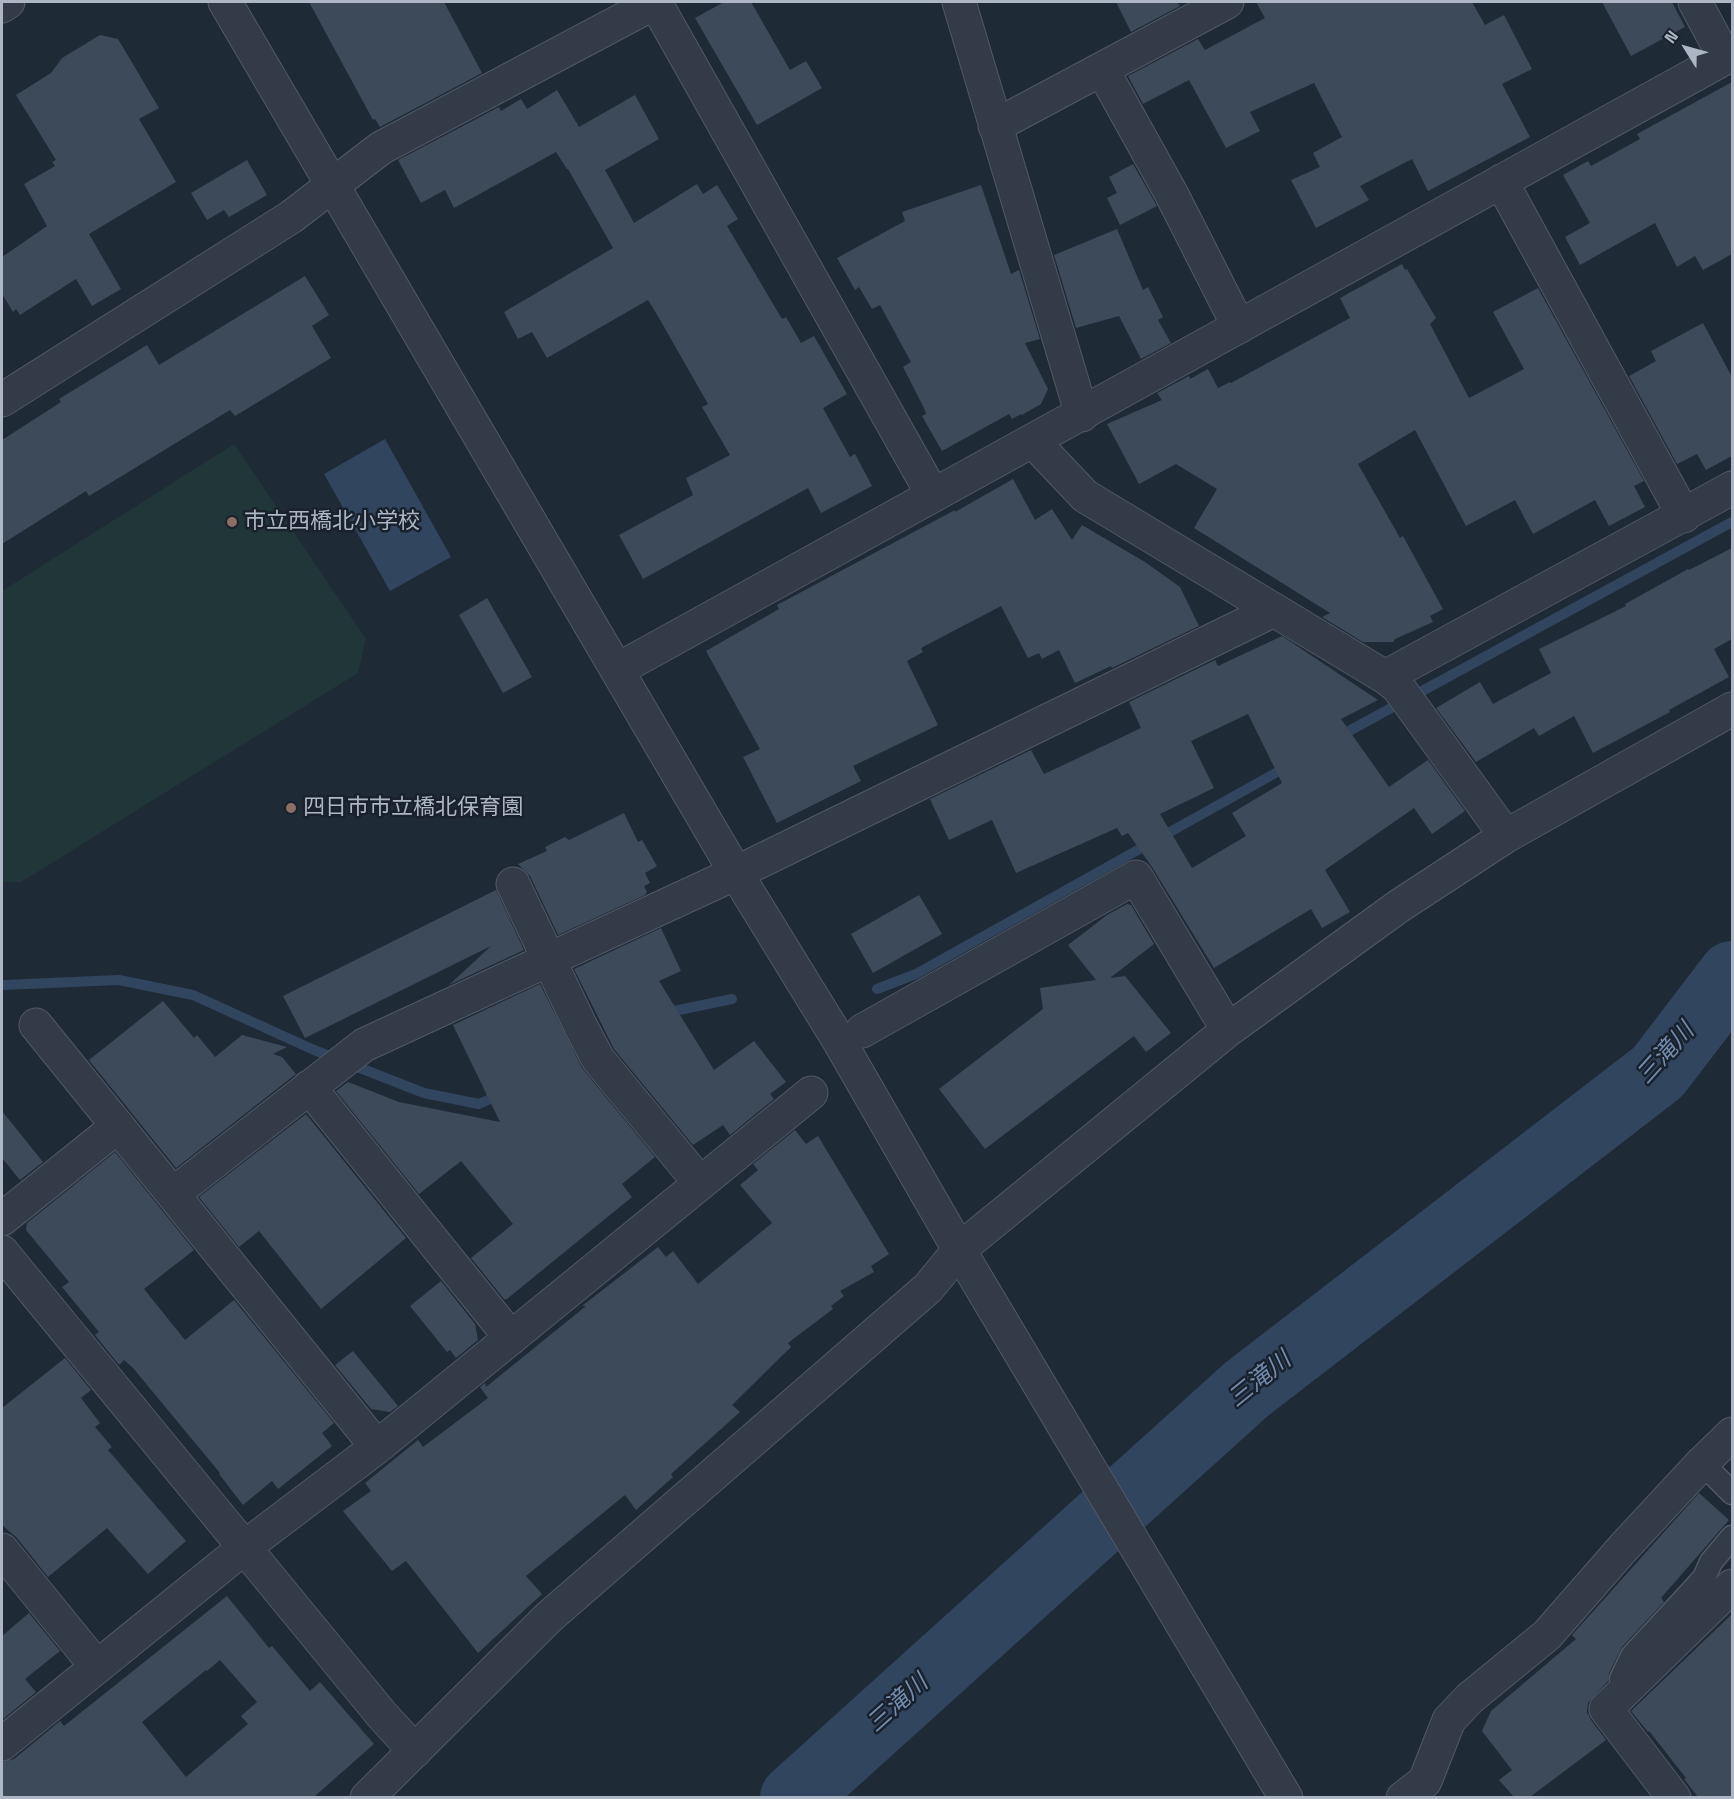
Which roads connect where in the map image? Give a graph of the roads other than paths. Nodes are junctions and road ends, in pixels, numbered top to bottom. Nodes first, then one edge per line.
1 (8, 2) edge
2 (225, 2) edge
3 (958, 2) edge
4 (1227, 2) edge
5 (1695, 2) edge
6 (651, 3) edge
7 (2, 6) edge
8 (1729, 56) edge
9 (1102, 69) junction
10 (995, 126) junction
11 (1501, 181) junction
12 (332, 185) junction
13 (1239, 327) junction
14 (2, 400) edge
15 (1082, 415) junction
16 (1033, 441) junction
17 (1732, 488) edge
18 (933, 495) junction
19 (1684, 516) junction
20 (1274, 610) junction
21 (617, 670) junction
22 (1391, 682) junction
23 (1732, 709) edge
24 (1506, 836) junction
25 (736, 873) junction
26 (513, 884) dead end
27 (550, 960) junction
28 (36, 1025) dead end
29 (1228, 1030) junction
30 (862, 1031) dead end
31 (316, 1083) junction
32 (811, 1093) dead end
33 (117, 1126) junction
34 (700, 1183) junction
35 (173, 1194) junction
36 (2, 1219) edge
37 (2, 1252) edge
38 (964, 1257) junction
39 (511, 1338) junction
40 (1732, 1434) edge
41 (377, 1447) junction
42 (1702, 1463) junction
43 (1732, 1493) edge
44 (1732, 1537) edge
45 (245, 1547) junction
46 (2, 1550) edge
47 (1732, 1586) edge
48 (97, 1667) junction
49 (1628, 1688) junction
50 (2, 1744) edge
51 (415, 1751) junction
52 (367, 1797) edge
53 (1286, 1797) edge
54 (1403, 1797) edge
55 (1674, 1797) edge

1 - 7 street
2 - 12 street
3 - 10 street
4 - 9 street
5 - 8 street
6 - 12 street
6 - 18 street
8 - 11 street
9 - 10 street
9 - 13 street
10 - 15 street
11 - 13 street
11 - 19 street
12 - 14 street
12 - 21 street
13 - 15 street
15 - 16 street
16 - 18 street
16 - 20 street
17 - 19 street
18 - 21 street
19 - 22 street
20 - 22 street
20 - 25 street
21 - 25 street
22 - 24 street
23 - 24 street
24 - 29 street
25 - 27 street
25 - 38 street
26 - 27 street
27 - 31 street
27 - 34 street
28 - 33 street
29 - 30 street
29 - 38 street
31 - 35 street
31 - 39 street
32 - 34 street
33 - 35 street
33 - 36 street
34 - 39 street
35 - 41 street
37 - 45 street
38 - 51 street
38 - 53 street
39 - 41 street
40 - 42 street
41 - 45 street
42 - 43 lane
42 - 54 street
44 - 49 lane
45 - 48 street
45 - 51 street
46 - 48 street
47 - 49 street
48 - 50 street
49 - 55 street
51 - 52 street

